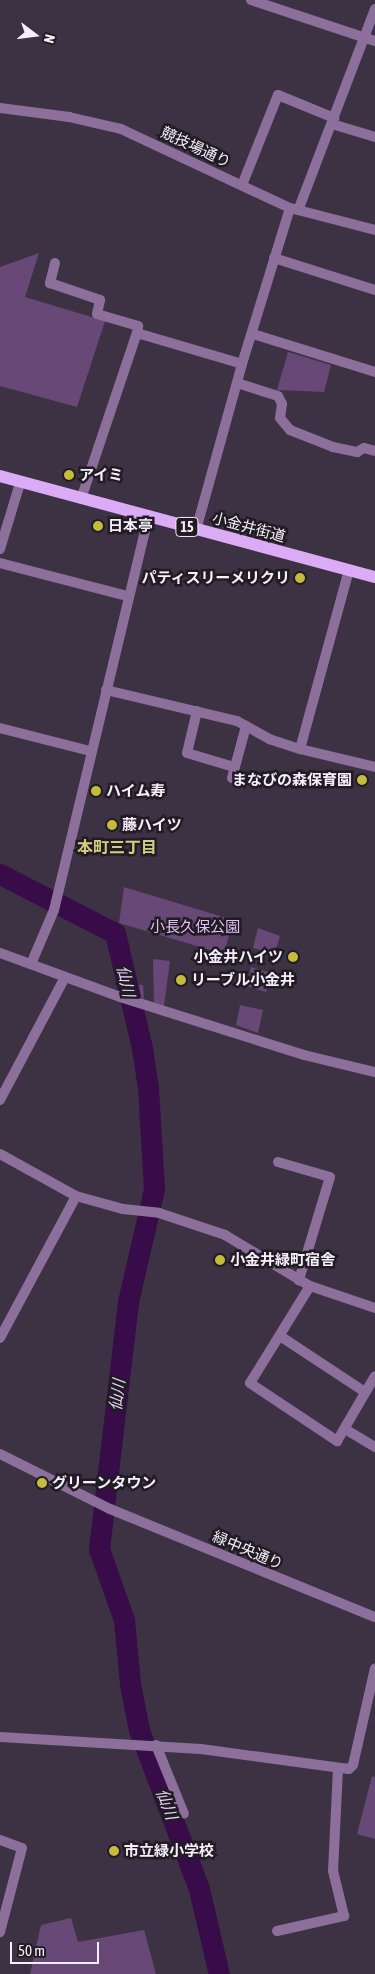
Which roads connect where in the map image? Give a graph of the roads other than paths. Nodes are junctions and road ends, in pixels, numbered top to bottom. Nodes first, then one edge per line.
1 (251, 0) edge
2 (375, 9) edge
3 (370, 39) edge
4 (0, 108) edge
5 (333, 121) junction
6 (375, 137) edge
7 (242, 185) junction
8 (295, 208) junction
9 (375, 230) edge
10 (274, 258) junction
11 (55, 264) dead end
12 (375, 290) edge
13 (137, 334) junction
14 (253, 334) junction
15 (242, 364) junction
16 (375, 372) edge
17 (237, 383) junction
18 (375, 451) edge
19 (0, 476) edge
20 (20, 483) junction
21 (80, 499) junction
22 (148, 517) junction
23 (196, 530) junction
24 (0, 549) edge
25 (0, 563) edge
26 (349, 570) junction
27 (375, 576) edge
28 (128, 596) junction
29 (106, 690) junction
30 (197, 711) junction
31 (246, 726) junction
32 (0, 728) edge
33 (300, 749) junction
34 (90, 751) junction
35 (234, 767) junction
36 (375, 767) edge
37 (232, 778) dead end
38 (0, 953) edge
39 (31, 964) junction
40 (65, 977) junction
41 (375, 1072) edge
42 (0, 1100) edge
43 (0, 1154) edge
44 (278, 1162) dead end
45 (76, 1196) junction
46 (299, 1280) junction
47 (310, 1286) junction
48 (375, 1308) edge
49 (280, 1336) junction
50 (0, 1338) edge
51 (375, 1376) edge
52 (366, 1392) junction
53 (345, 1429) junction
54 (375, 1447) edge
55 (0, 1454) edge
56 (375, 1617) edge
57 (375, 1668) edge
58 (0, 1736) edge
59 (154, 1745) junction
60 (338, 1768) junction
61 (184, 1814) dead end
62 (0, 1840) edge
63 (277, 1931) dead end
64 (0, 1932) edge

1 - 3 street
2 - 3 street
3 - 5 street
4 - 7 street, 競技場通り
5 - 6 street
5 - 7 street
5 - 8 street
7 - 8 street, 競技場通り
8 - 9 street, 競技場通り
8 - 10 street
10 - 12 street
10 - 14 street
11 - 13 street
13 - 15 street
13 - 21 street
14 - 15 street
14 - 16 street
15 - 17 street
17 - 18 street
17 - 23 street
19 - 20 main road, 小金井街道 / 15
20 - 21 main road, 小金井街道 / 15
20 - 24 street
21 - 22 main road, 小金井街道 / 15
22 - 23 main road, 小金井街道 / 15
22 - 28 street
23 - 26 main road, 小金井街道 / 15
25 - 28 street
26 - 27 main road, 小金井街道 / 15
26 - 33 street
28 - 29 street
29 - 30 street
29 - 34 street
30 - 31 street
30 - 35 street
31 - 33 street
31 - 35 street
32 - 34 street
33 - 36 street
34 - 39 street
35 - 37 street
38 - 39 street
39 - 40 street
40 - 41 street
40 - 42 street
43 - 45 street
44 - 46 street
45 - 46 street
45 - 50 street
46 - 47 street
47 - 48 street
47 - 49 street
49 - 52 street
49 - 53 street
51 - 52 street
52 - 53 street
53 - 54 street
55 - 56 street, 緑中央通り
57 - 60 street
58 - 59 street
59 - 60 street
59 - 61 street
60 - 63 street
62 - 64 street

